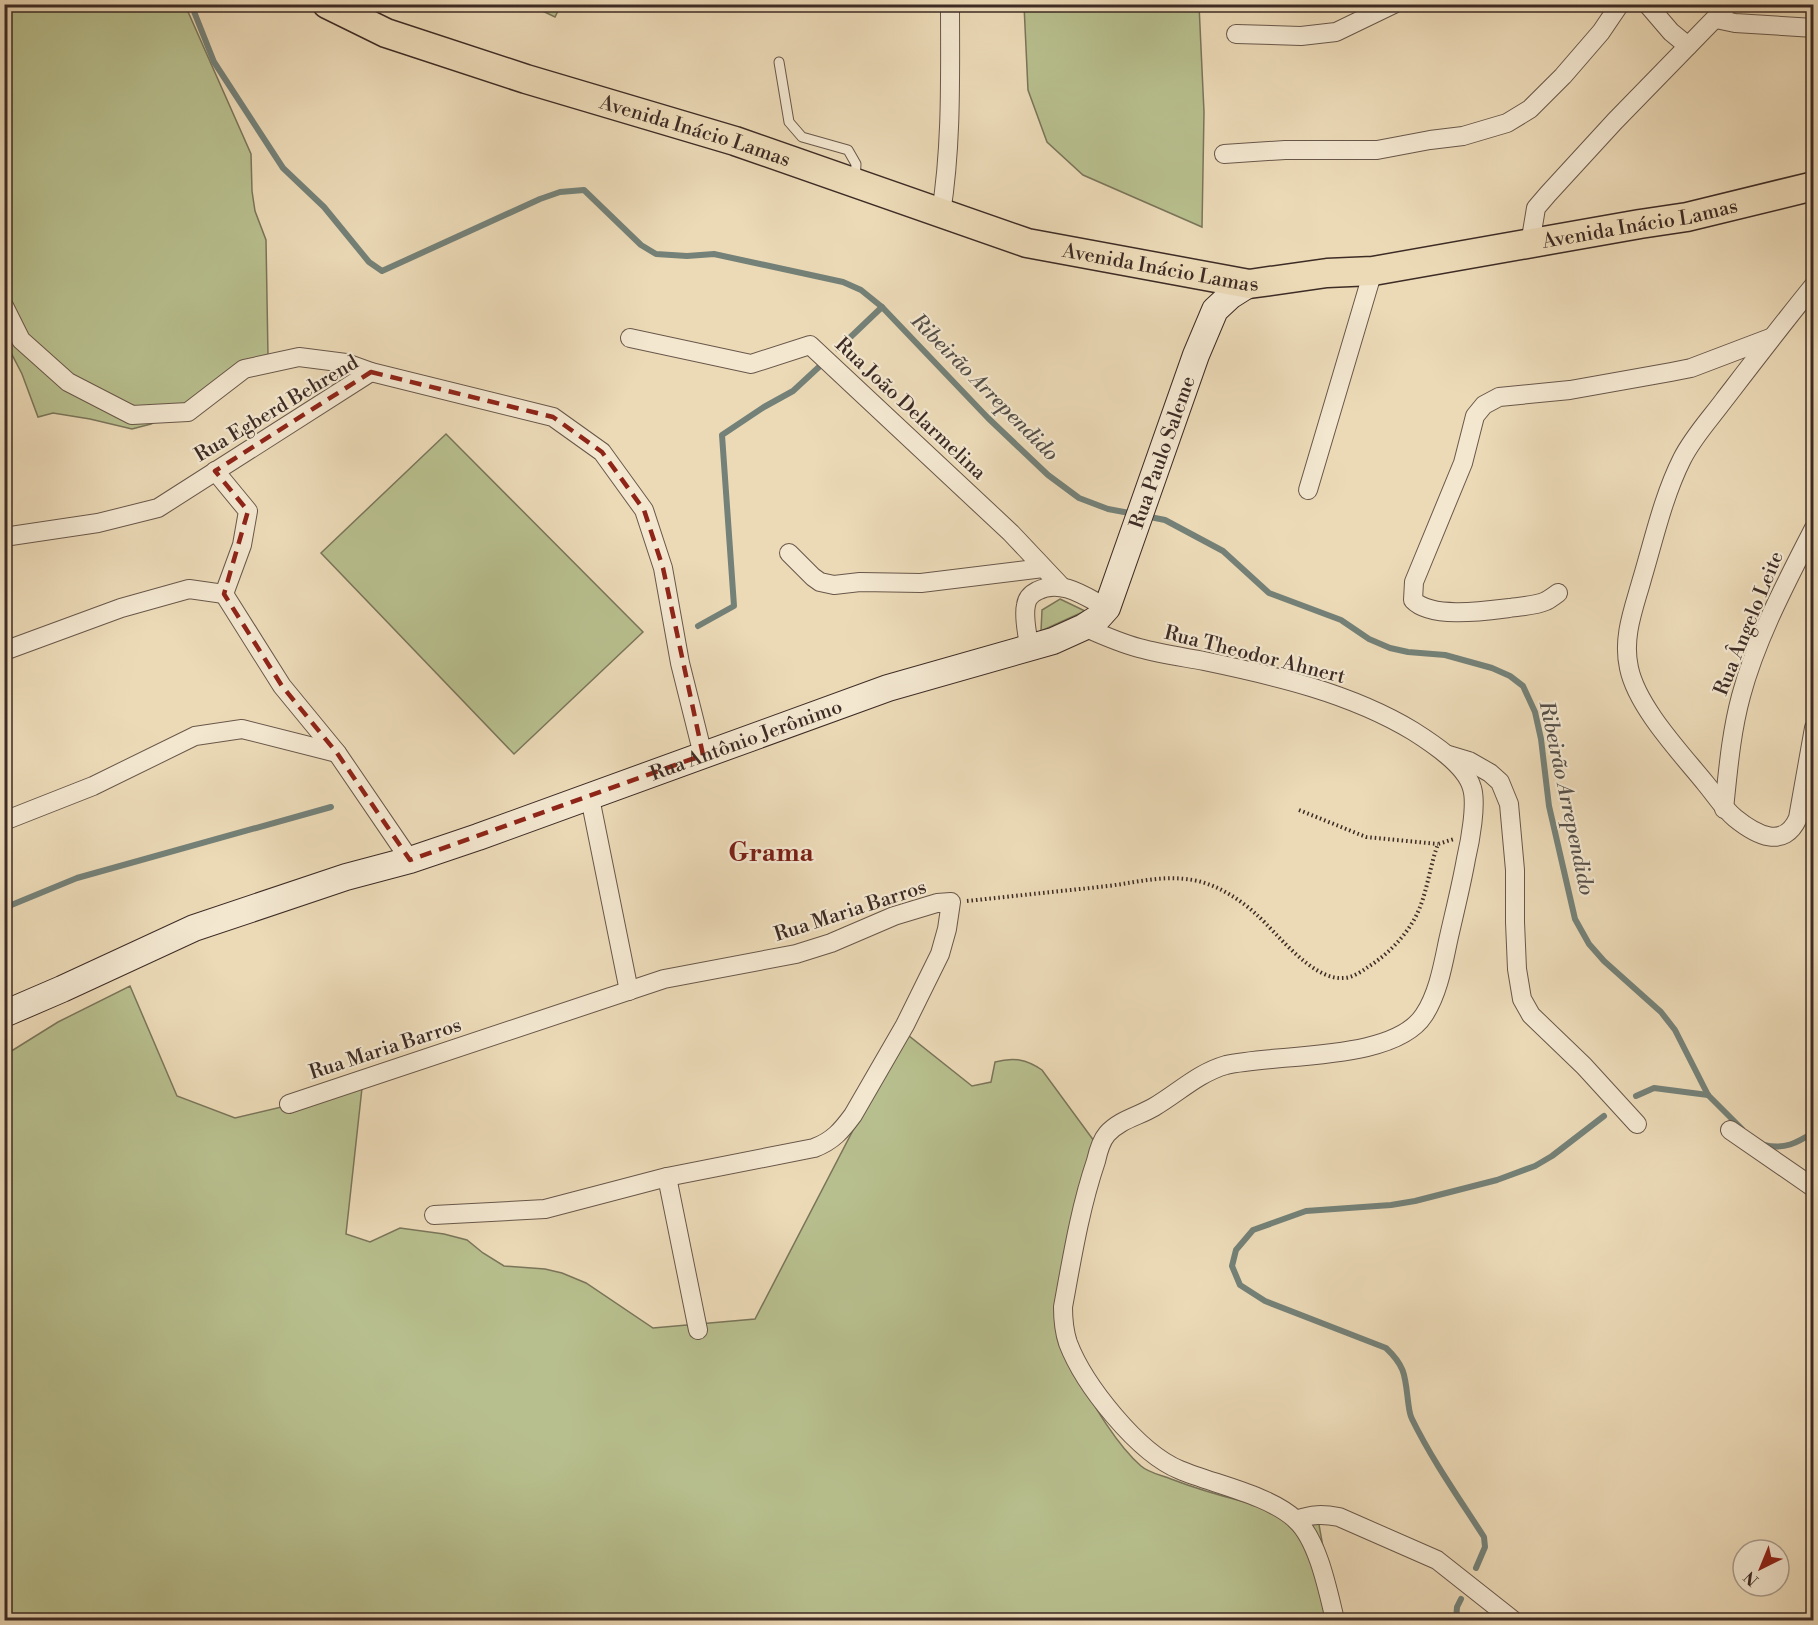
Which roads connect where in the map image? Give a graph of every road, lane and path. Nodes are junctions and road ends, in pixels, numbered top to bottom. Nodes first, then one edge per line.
1 (327, 4) edge
2 (950, 4) edge
3 (1620, 4) edge
4 (1647, 4) edge
5 (1729, 4) edge
6 (1391, 5) edge
7 (1716, 19) junction
8 (1814, 28) edge
9 (1236, 34) dead end
10 (1688, 46) junction
11 (779, 62) dead end
12 (1224, 154) dead end
13 (855, 183) junction
14 (1814, 186) edge
15 (941, 213) junction
16 (1530, 244) junction
17 (1373, 271) junction
18 (1249, 284) junction
19 (1814, 285) edge
20 (4, 306) edge
21 (630, 338) dead end
22 (1770, 338) junction
23 (371, 372) junction
24 (214, 471) junction
25 (1308, 490) dead end
26 (1814, 528) edge
27 (4, 537) edge
28 (789, 553) dead end
29 (1043, 568) junction
30 (1060, 586) junction
31 (1558, 593) dead end
32 (224, 594) junction
33 (1107, 608) junction
34 (1083, 627) junction
35 (1029, 648) junction
36 (4, 651) edge
37 (1814, 728) edge
38 (337, 753) junction
39 (1444, 753) junction
40 (703, 755) junction
41 (590, 798) junction
42 (1725, 809) junction
43 (1299, 810) dead end
44 (4, 821) edge
45 (1470, 838) junction
46 (1438, 844) junction
47 (410, 860) junction
48 (951, 902) junction
49 (629, 991) junction
50 (4, 1014) edge
51 (289, 1104) dead end
52 (1637, 1124) dead end
53 (1730, 1130) dead end
54 (668, 1177) junction
55 (1814, 1188) edge
56 (434, 1215) dead end
57 (698, 1330) dead end
58 (1296, 1520) junction
59 (1335, 1620) edge
60 (1514, 1620) edge

1 - 13 main road, Avenida Inácio Lamas
2 - 15 street
3 - 12 street
4 - 10 street
5 - 7 street
6 - 9 street
7 - 8 street
7 - 10 street
10 - 16 street
11 - 13 lane
13 - 15 main road, Avenida Inácio Lamas
14 - 16 main road, Avenida Inácio Lamas
15 - 18 main road, Avenida Inácio Lamas
16 - 17 main road, Avenida Inácio Lamas
17 - 18 main road, Avenida Inácio Lamas
17 - 25 street
18 - 33 main road, Rua Paulo Saleme
19 - 22 street
20 - 23 street
21 - 29 street, Rua João Delarmelina
22 - 31 street
22 - 42 street
23 - 24 street, Rua Egberd Behrend
23 - 40 street, Rua Egberd Behrend
24 - 27 street, Rua Egberd Behrend
24 - 32 street
26 - 42 street, Rua Ângelo Leite
28 - 29 street
29 - 30 street, Rua João Delarmelina
30 - 33 street
30 - 35 street
32 - 36 street
32 - 38 street
33 - 34 main road
34 - 35 main road, Rua Antônio Jerônimo
34 - 39 street, Rua Theodor Ahnert
35 - 40 main road, Rua Antônio Jerônimo
37 - 42 street
38 - 44 street
38 - 47 street
39 - 45 street, Rua Theodor Ahnert
39 - 52 street
40 - 41 main road, Rua Antônio Jerônimo
41 - 47 main road, Rua Antônio Jerônimo
41 - 49 street
43 - 46 path
45 - 46 path
45 - 58 street, Rua Theodor Ahnert
46 - 48 path
47 - 50 main road, Rua Antônio Jerônimo
48 - 49 street, Rua Maria Barros
48 - 54 street, Rua Maria Barros
49 - 51 street, Rua Maria Barros
53 - 55 street
54 - 56 street, Rua Maria Barros
54 - 57 street
58 - 59 street
58 - 60 street

